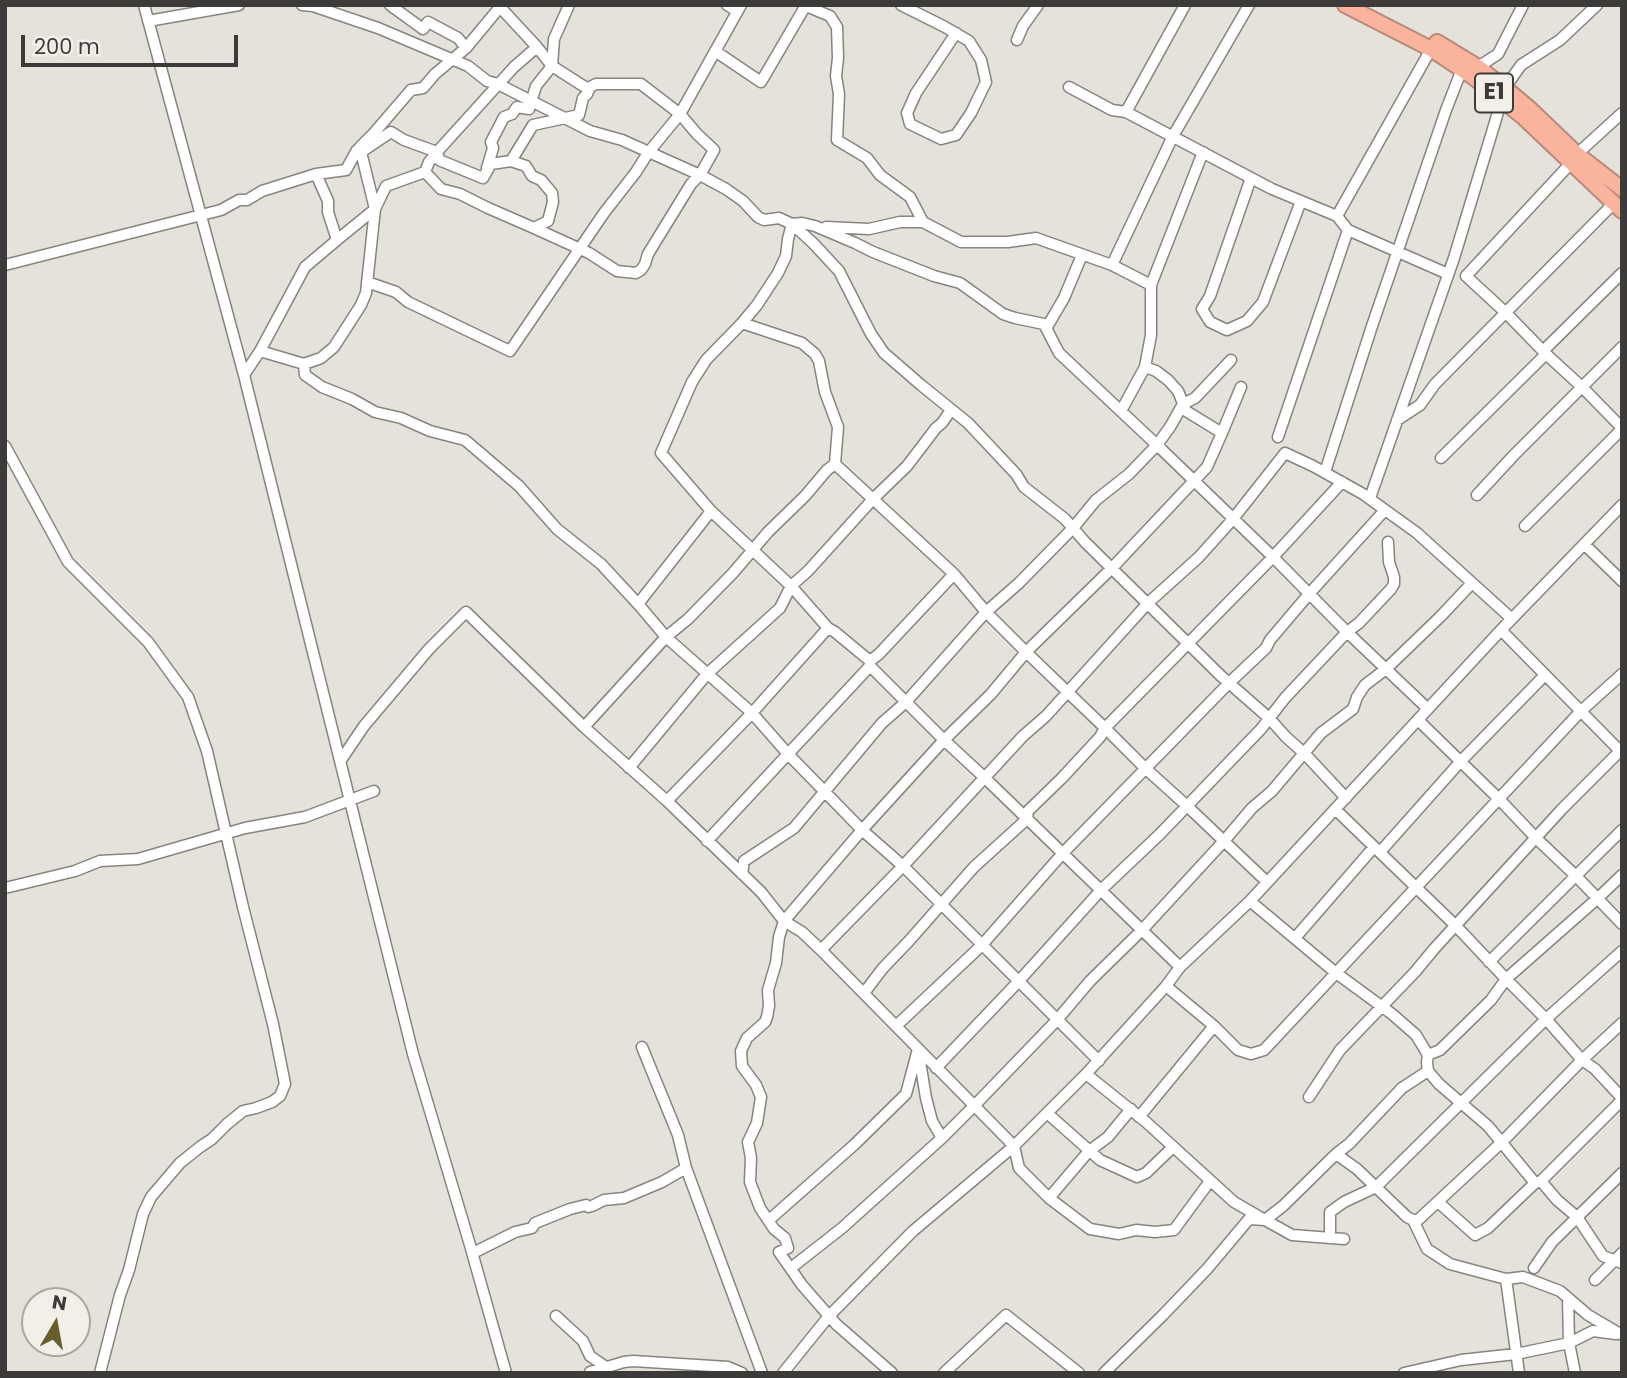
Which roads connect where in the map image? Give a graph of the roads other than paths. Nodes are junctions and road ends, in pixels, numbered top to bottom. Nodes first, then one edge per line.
1 (144, 5) edge
2 (239, 5) edge
3 (302, 5) edge
4 (390, 5) edge
5 (569, 5) edge
6 (727, 5) edge
7 (902, 5) edge
8 (1038, 5) edge
9 (1185, 5) edge
10 (1249, 5) edge
11 (1345, 5) edge
12 (1364, 5) edge
13 (1522, 5) edge
14 (1597, 5) edge
15 (806, 6) edge
16 (739, 8) edge
17 (148, 21) junction
18 (956, 33) junction
19 (1017, 40) dead end
20 (537, 47) junction
21 (466, 48) junction
22 (1431, 49) junction
23 (715, 51) junction
24 (452, 60) junction
25 (552, 66) junction
26 (1478, 67) junction
27 (1462, 69) junction
28 (498, 85) junction
29 (1069, 87) dead end
30 (588, 89) junction
31 (1504, 93) junction
32 (531, 101) junction
33 (1126, 112) junction
34 (1622, 113) edge
35 (680, 114) junction
36 (564, 118) junction
37 (1173, 136) junction
38 (359, 151) junction
39 (437, 152) junction
40 (1203, 152) junction
41 (648, 153) junction
42 (1574, 159) junction
43 (511, 161) junction
44 (425, 172) junction
45 (316, 174) junction
46 (701, 175) junction
47 (483, 178) junction
48 (1251, 178) junction
49 (1621, 187) edge
50 (1301, 201) junction
51 (1618, 207) edge
52 (375, 209) junction
53 (200, 216) junction
54 (1337, 216) junction
55 (923, 222) junction
56 (792, 224) junction
57 (815, 226) junction
58 (534, 228) junction
59 (1348, 230) junction
60 (337, 240) junction
61 (579, 248) junction
62 (1398, 252) junction
63 (1082, 255) junction
64 (5, 264) edge
65 (1112, 265) junction
66 (1622, 273) edge
67 (1448, 274) junction
68 (367, 282) junction
69 (1151, 285) junction
70 (1505, 312) junction
71 (742, 323) junction
72 (1047, 327) junction
73 (1622, 347) edge
74 (260, 351) junction
75 (1544, 353) junction
76 (1231, 360) dead end
77 (304, 364) junction
78 (1144, 367) junction
79 (244, 374) junction
80 (1241, 387) dead end
81 (1583, 388) junction
82 (1183, 404) junction
83 (951, 410) junction
84 (1121, 411) junction
85 (1397, 420) junction
86 (1622, 428) edge
87 (1222, 433) junction
88 (1278, 437) dead end
89 (1157, 445) junction
90 (5, 446) edge
91 (1441, 458) dead end
92 (835, 464) junction
93 (1325, 472) junction
94 (1194, 480) junction
95 (1342, 482) junction
96 (1477, 495) dead end
97 (1370, 498) junction
98 (873, 499) junction
99 (1622, 505) edge
100 (711, 510) junction
101 (1385, 510) junction
102 (1233, 519) junction
103 (1525, 526) dead end
104 (1073, 528) junction
105 (1388, 542) dead end
106 (1584, 544) junction
107 (753, 550) junction
108 (1273, 557) junction
109 (1112, 568) junction
110 (954, 573) junction
111 (1622, 581) edge
112 (1472, 583) junction
113 (791, 586) junction
114 (1309, 594) junction
115 (1148, 603) junction
116 (638, 604) junction
117 (986, 612) junction
118 (1512, 619) junction
119 (828, 628) junction
120 (1501, 631) junction
121 (1347, 632) junction
122 (666, 637) junction
123 (1189, 643) junction
124 (1026, 652) junction
125 (870, 663) junction
126 (1386, 669) junction
127 (707, 674) junction
128 (1622, 674) edge
129 (1545, 676) junction
130 (1229, 683) junction
131 (1068, 692) junction
132 (906, 702) junction
133 (1427, 709) junction
134 (1581, 711) junction
135 (752, 713) junction
136 (1269, 718) junction
137 (1418, 720) junction
138 (584, 727) junction
139 (1105, 727) junction
140 (944, 740) junction
141 (1621, 751) edge
142 (788, 754) junction
143 (1304, 754) junction
144 (341, 760) junction
145 (1461, 761) junction
146 (629, 768) junction
147 (1145, 768) junction
148 (985, 778) junction
149 (374, 791) dead end
150 (825, 791) junction
151 (1346, 798) junction
152 (351, 799) junction
153 (1499, 799) junction
154 (667, 801) junction
155 (1186, 805) junction
156 (1335, 809) junction
157 (1027, 819) junction
158 (862, 830) junction
159 (1622, 830) edge
160 (226, 834) junction
161 (1536, 838) junction
162 (707, 841) junction
163 (1224, 841) junction
164 (1377, 849) junction
165 (1063, 853) junction
166 (903, 866) junction
167 (742, 874) junction
168 (1622, 875) edge
169 (1576, 876) junction
170 (1267, 883) junction
171 (1416, 887) junction
172 (5, 888) edge
173 (1101, 890) junction
174 (1598, 898) junction
175 (1250, 901) junction
176 (940, 904) junction
177 (784, 921) junction
178 (1622, 924) edge
179 (1456, 926) junction
180 (1142, 930) junction
181 (1294, 938) junction
182 (981, 946) junction
183 (821, 950) junction
184 (1622, 951) edge
185 (1489, 962) junction
186 (1180, 967) junction
187 (1336, 974) junction
188 (1506, 979) junction
189 (1018, 982) junction
190 (1166, 986) junction
191 (864, 993) junction
192 (1382, 1007) junction
193 (1546, 1019) junction
194 (1057, 1020) junction
195 (1622, 1023) edge
196 (896, 1026) junction
197 (1214, 1026) junction
198 (642, 1047) dead end
199 (918, 1049) junction
200 (1428, 1055) junction
201 (1582, 1060) junction
202 (1099, 1061) junction
203 (936, 1068) junction
204 (1428, 1071) junction
205 (1087, 1074) junction
206 (1309, 1097) dead end
207 (1622, 1099) edge
208 (1461, 1102) junction
209 (974, 1106) junction
210 (1131, 1110) junction
211 (1047, 1113) junction
212 (1139, 1117) junction
213 (942, 1138) junction
214 (1502, 1142) junction
215 (1014, 1146) junction
216 (1173, 1147) junction
217 (1089, 1151) junction
218 (1336, 1154) junction
219 (686, 1168) junction
220 (1622, 1173) edge
221 (1210, 1181) junction
222 (1538, 1182) junction
223 (1376, 1187) junction
224 (1049, 1198) junction
225 (1438, 1202) junction
226 (1577, 1217) junction
227 (769, 1220) junction
228 (1265, 1220) junction
229 (1413, 1220) junction
230 (1330, 1237) junction
231 (1344, 1239) dead end
232 (472, 1254) junction
233 (1620, 1259) edge
234 (791, 1268) junction
235 (1534, 1268) dead end
236 (1506, 1279) junction
237 (1595, 1280) dead end
238 (1567, 1298) junction
239 (829, 1316) junction
240 (556, 1317) dead end
241 (1621, 1334) edge
242 (1569, 1343) junction
243 (1516, 1354) junction
244 (1461, 1360) junction
245 (882, 1363) junction
246 (606, 1367) junction
247 (590, 1372) edge
248 (1410, 1372) edge
249 (100, 1373) edge
250 (506, 1373) edge
251 (742, 1373) edge
252 (762, 1373) edge
253 (783, 1373) edge
254 (876, 1373) edge
255 (892, 1373) edge
256 (944, 1373) edge
257 (1079, 1373) edge
258 (1104, 1373) edge
259 (1463, 1373) edge
260 (1519, 1373) edge
261 (1575, 1373) edge

1 - 17 street
2 - 17 street
3 - 24 street
4 - 21 street
5 - 25 street
6 - 16 street
7 - 18 street
8 - 19 street
9 - 33 street
10 - 37 street
11 - 22 highway, E1
12 - 26 highway, E1
13 - 26 street
14 - 31 street
15 - 23 street
15 - 55 street
16 - 23 street
17 - 53 street
18 - 18 street
20 - 21 street
20 - 25 street
20 - 28 street
21 - 24 street
22 - 27 highway, E1
22 - 54 street
23 - 35 street
24 - 28 street
24 - 38 street
25 - 30 street
25 - 32 street
26 - 31 highway, E1
27 - 31 highway, E1
27 - 62 street
28 - 32 street
28 - 39 street
29 - 33 street
30 - 35 street
30 - 36 street
31 - 42 highway, E1
31 - 67 street
32 - 36 street
32 - 47 street
33 - 37 street
34 - 42 street
35 - 41 street
35 - 46 street
36 - 41 street
36 - 43 street
37 - 40 street
37 - 65 street
38 - 39 street
38 - 45 street
38 - 52 street
39 - 44 street
39 - 47 street
40 - 48 street
40 - 69 street
41 - 46 street
41 - 61 street
42 - 49 highway, E1
42 - 51 highway, E1
42 - 70 street
43 - 47 street
43 - 58 street
44 - 52 street
44 - 58 street
45 - 53 street
45 - 60 street
46 - 56 street
46 - 61 street
48 - 50 street
48 - 50 street
50 - 54 street
51 - 70 street
52 - 60 street
52 - 68 street
53 - 64 street
53 - 79 street
54 - 59 street
55 - 57 street
55 - 63 street
56 - 57 street
56 - 71 street
56 - 83 street
57 - 72 street
58 - 61 street
59 - 62 street
59 - 88 street
60 - 74 street
61 - 68 street
62 - 67 street
62 - 93 street
63 - 65 street
63 - 72 street
65 - 69 street
66 - 75 street
67 - 85 street
68 - 77 street
69 - 78 street
70 - 75 street
70 - 85 street
71 - 92 street
71 - 100 street
72 - 84 street
73 - 81 street
74 - 77 street
74 - 79 street
75 - 81 street
75 - 91 street
76 - 82 street
77 - 116 street
78 - 82 street
78 - 84 street
79 - 144 street
80 - 87 street
81 - 86 street
81 - 96 street
82 - 87 street
82 - 89 street
83 - 98 street
83 - 104 street
84 - 89 street
85 - 97 street
86 - 103 street
87 - 94 street
89 - 94 street
89 - 104 street
90 - 160 street
92 - 98 street
92 - 107 street
93 - 95 street
93 - 102 street
94 - 102 street
94 - 109 street
95 - 97 street
95 - 108 street
97 - 101 street
98 - 110 street
98 - 113 street
99 - 106 street
100 - 107 street
100 - 116 street
101 - 112 street
101 - 114 street
102 - 108 street
102 - 115 street
104 - 109 street
104 - 117 street
105 - 121 street
106 - 111 street
106 - 118 street
107 - 113 street
107 - 122 street
108 - 114 street
108 - 123 street
109 - 115 street
109 - 124 street
110 - 117 street
110 - 125 street
112 - 118 street
112 - 126 street
113 - 119 street
113 - 127 street
114 - 121 street
114 - 130 street
115 - 123 street
115 - 131 street
116 - 122 street
117 - 124 street
117 - 132 street
118 - 120 street
119 - 125 street
119 - 135 street
120 - 129 street
120 - 133 street
121 - 126 street
121 - 136 street
122 - 127 street
122 - 138 street
123 - 130 street
123 - 139 street
124 - 131 street
124 - 140 street
125 - 132 street
125 - 142 street
126 - 133 street
126 - 143 street
127 - 135 street
127 - 146 street
128 - 134 street
129 - 134 street
129 - 145 street
130 - 136 street
130 - 147 street
131 - 139 street
131 - 148 street
132 - 140 street
132 - 150 street
133 - 137 street
134 - 141 street
134 - 153 street
135 - 142 street
135 - 154 street
136 - 143 street
136 - 155 street
137 - 145 street
137 - 151 street
138 - 144 street
138 - 146 street
139 - 147 street
139 - 157 street
140 - 148 street
140 - 158 street
141 - 161 street
142 - 150 street
142 - 162 street
143 - 151 street
143 - 163 street
144 - 152 street
145 - 153 street
145 - 164 street
146 - 154 street
147 - 155 street
147 - 165 street
148 - 157 street
148 - 166 street
149 - 152 street
150 - 158 street
150 - 167 street
151 - 156 street
152 - 160 street
152 - 232 street
153 - 161 street
153 - 171 street
154 - 162 street
155 - 163 street
155 - 173 street
156 - 164 street
156 - 170 street
157 - 165 street
157 - 176 street
158 - 166 street
158 - 177 street
159 - 169 street
160 - 172 street
160 - 249 street
161 - 169 street
161 - 179 street
162 - 167 street
163 - 170 street
163 - 180 street
164 - 171 street
164 - 181 street
165 - 173 street
165 - 182 street
166 - 176 street
166 - 183 street
167 - 177 street
168 - 174 street
169 - 174 street
169 - 185 street
170 - 175 street
171 - 179 street
171 - 187 street
173 - 180 street
173 - 189 street
174 - 178 street
174 - 188 street
175 - 181 street
175 - 186 street
176 - 182 street
176 - 191 street
177 - 183 street
177 - 227 street
179 - 185 street
179 - 192 street
180 - 186 street
180 - 194 street
181 - 187 street
182 - 189 street
182 - 196 street
183 - 191 street
184 - 193 street
185 - 188 street
186 - 190 street
187 - 192 street
187 - 197 street
188 - 193 street
188 - 200 street
189 - 194 street
189 - 203 street
190 - 197 street
190 - 202 street
191 - 196 street
192 - 200 street
192 - 206 street
193 - 201 street
193 - 208 street
194 - 202 street
194 - 209 street
195 - 201 street
196 - 199 street
197 - 212 street
198 - 219 street
199 - 203 street
199 - 213 street
199 - 227 street
200 - 204 street
201 - 207 street
201 - 214 street
202 - 205 street
203 - 209 street
204 - 208 street
204 - 218 street
205 - 210 street
205 - 211 street
207 - 222 street
208 - 214 street
208 - 223 street
209 - 213 street
209 - 215 street
210 - 212 street
210 - 217 street
211 - 215 street
211 - 217 street
212 - 216 street
213 - 234 street
214 - 222 street
214 - 225 street
215 - 224 street
215 - 239 street
216 - 217 street
216 - 221 street
217 - 224 street
218 - 223 street
218 - 228 street
219 - 232 street
219 - 252 street
220 - 226 street
221 - 224 street
221 - 228 street
222 - 225 street
222 - 226 street
223 - 229 street
223 - 230 street
225 - 229 street
226 - 233 street
226 - 235 street
227 - 234 street
228 - 230 street
228 - 258 street
229 - 236 street
230 - 231 street
232 - 250 street
233 - 237 street
234 - 239 street
236 - 238 street
236 - 243 street
238 - 241 street
238 - 242 street
239 - 245 street
239 - 253 street
240 - 246 street
241 - 242 street
242 - 243 street
242 - 261 street
243 - 244 street
243 - 260 street
244 - 248 street
244 - 259 street
245 - 254 street
245 - 255 street
246 - 247 street
246 - 251 street
256 - 257 street

